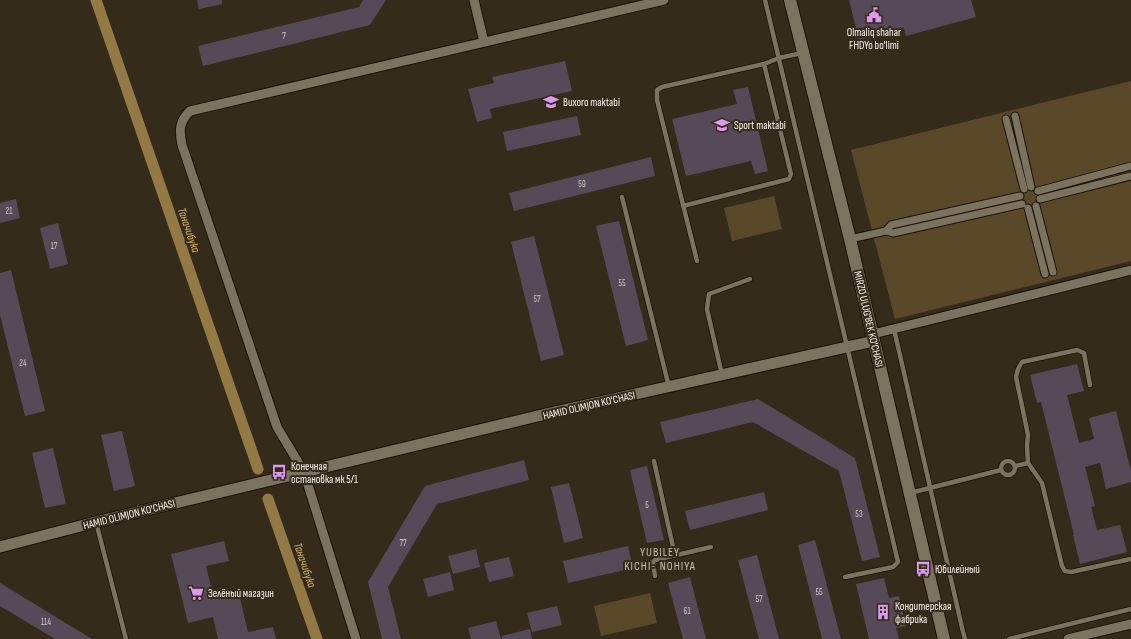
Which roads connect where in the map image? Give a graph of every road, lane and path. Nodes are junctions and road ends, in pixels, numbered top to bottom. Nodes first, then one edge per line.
1 (474, 0) edge
2 (664, 0) edge
3 (765, 0) edge
4 (790, 0) edge
5 (484, 42) junction
6 (803, 52) junction
7 (779, 58) junction
8 (764, 64) junction
9 (1015, 116) dead end
10 (1006, 119) dead end
11 (1131, 166) edge
12 (1131, 176) edge
13 (1031, 187) junction
14 (1022, 192) junction
15 (1039, 195) junction
16 (622, 197) dead end
17 (683, 206) junction
18 (1025, 206) junction
19 (1036, 206) junction
20 (886, 231) junction
21 (850, 239) junction
22 (697, 261) dead end
23 (1131, 270) edge
24 (1053, 272) dead end
25 (1045, 274) dead end
26 (750, 279) dead end
27 (894, 328) junction
28 (873, 337) junction
29 (848, 347) junction
30 (722, 375) junction
31 (1090, 385) dead end
32 (669, 387) junction
33 (654, 461) dead end
34 (1028, 463) junction
35 (1015, 466) junction
36 (1001, 470) junction
37 (304, 472) junction
38 (930, 488) junction
39 (910, 493) junction
40 (96, 522) junction
41 (0, 547) edge
42 (711, 547) dead end
43 (675, 556) junction
44 (1131, 559) edge
45 (655, 576) dead end
46 (845, 577) dead end
47 (1131, 608) edge
48 (1131, 624) edge
49 (126, 639) edge
50 (356, 639) edge
51 (944, 639) edge
52 (966, 639) edge
53 (1009, 639) edge
54 (1068, 639) edge

1 - 5 street
2 - 5 street
3 - 7 lane
4 - 6 main road, MIRZO ULUG'BEK KO'CHASI
5 - 37 street
6 - 7 lane
6 - 21 main road, MIRZO ULUG'BEK KO'CHASI
7 - 8 lane
7 - 29 lane
8 - 17 lane
8 - 17 lane
9 - 13 street
10 - 14 street
11 - 15 street
12 - 15 street
13 - 14 street
13 - 15 street
14 - 18 street
14 - 20 street
15 - 19 street
16 - 32 lane
17 - 22 lane
18 - 19 street
18 - 20 street
18 - 25 street
19 - 24 street
20 - 21 street
21 - 28 main road, MIRZO ULUG'BEK KO'CHASI
23 - 27 street
26 - 30 lane
27 - 28 street
27 - 38 lane
28 - 29 street, HAMID OLIMJON KO'CHASI
28 - 39 main road, MIRZO ULUG'BEK KO'CHASI
29 - 30 street, HAMID OLIMJON KO'CHASI
29 - 46 lane
30 - 32 street, HAMID OLIMJON KO'CHASI
31 - 34 lane
32 - 37 street, HAMID OLIMJON KO'CHASI
33 - 43 lane
34 - 35 lane
34 - 44 lane
35 - 36 lane
35 - 36 lane
36 - 38 lane
37 - 40 street, HAMID OLIMJON KO'CHASI
37 - 50 street
38 - 39 lane
38 - 52 lane
39 - 51 main road, MIRZO ULUG'BEK KO'CHASI
40 - 41 street, HAMID OLIMJON KO'CHASI
40 - 49 lane
42 - 43 lane
43 - 45 lane
47 - 53 lane
48 - 54 street

